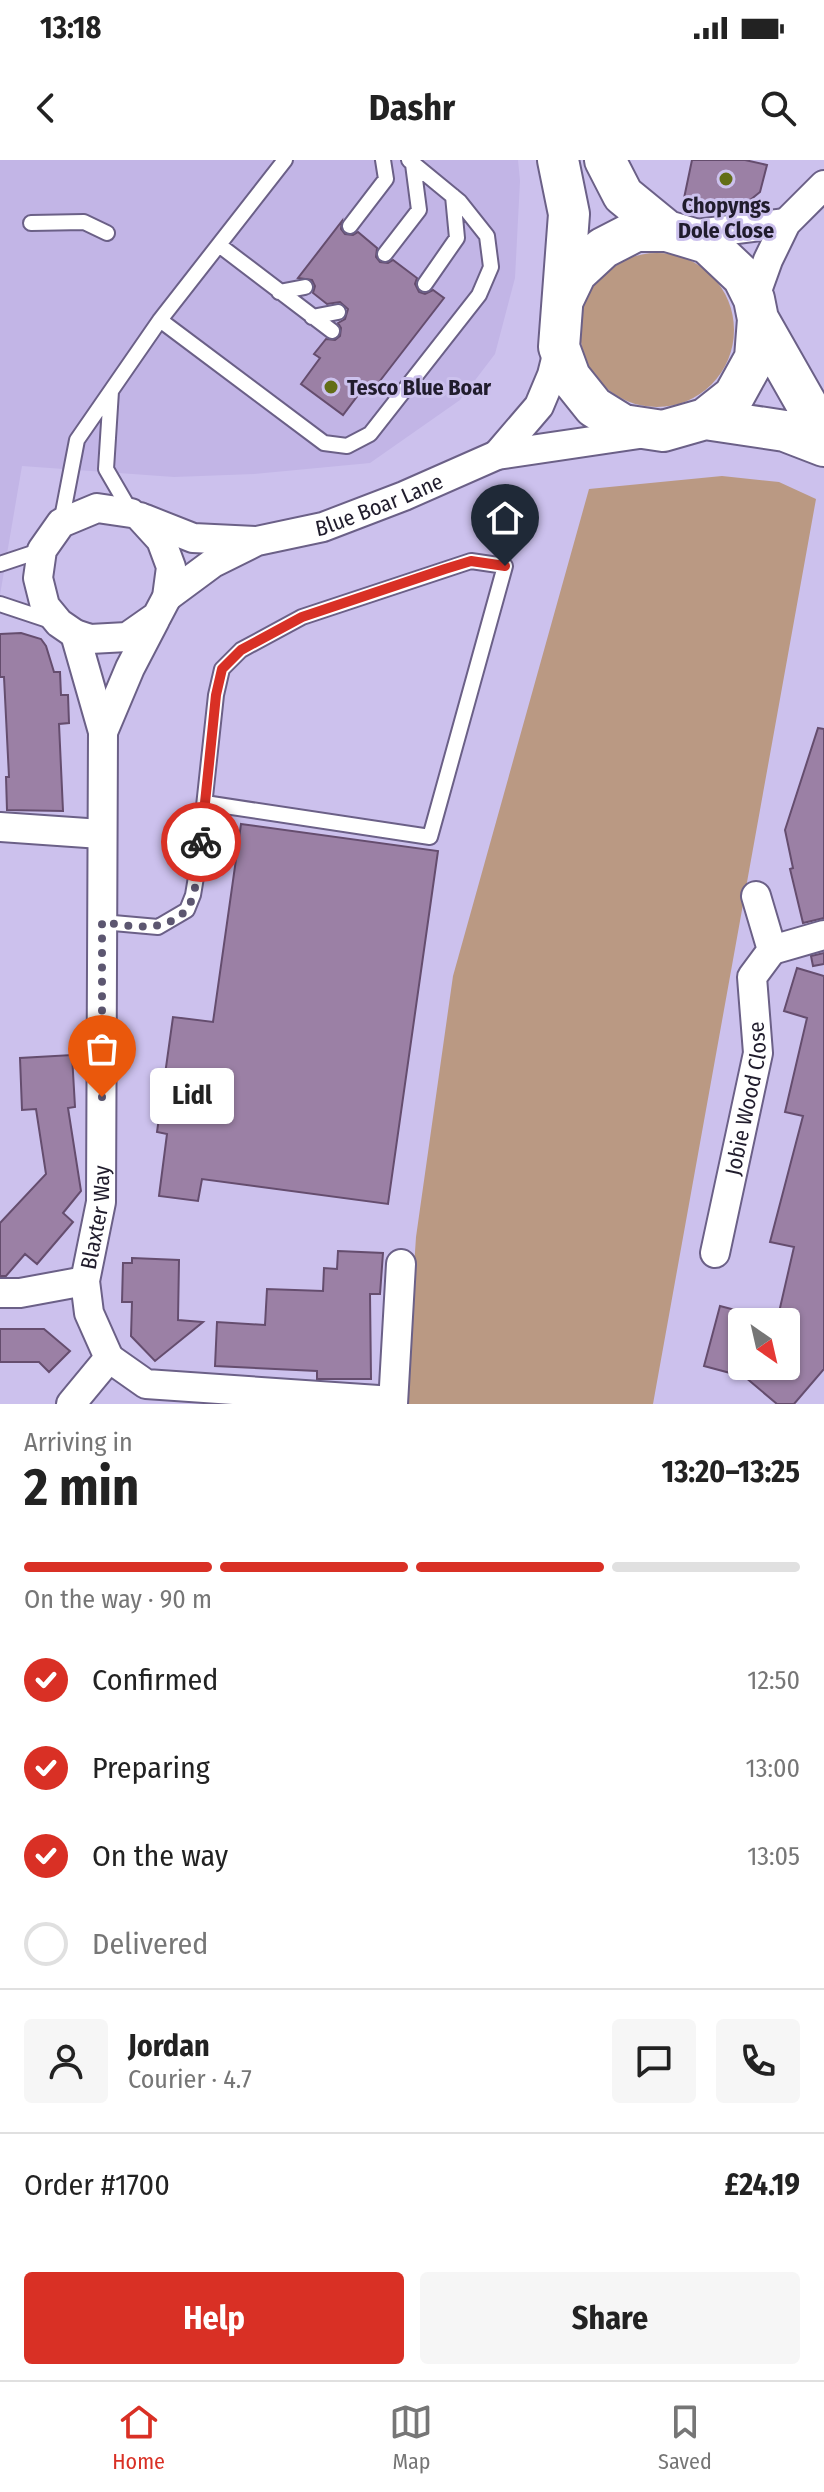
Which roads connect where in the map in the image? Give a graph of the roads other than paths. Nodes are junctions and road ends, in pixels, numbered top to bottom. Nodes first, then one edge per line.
1 (285, 160) edge
2 (383, 160) edge
3 (558, 160) edge
4 (605, 160) edge
5 (411, 162) edge
6 (824, 185) edge
7 (453, 196) junction
8 (31, 223) dead end
9 (786, 223) junction
10 (350, 226) dead end
11 (107, 233) dead end
12 (678, 233) junction
13 (219, 245) junction
14 (385, 254) dead end
15 (425, 284) dead end
16 (305, 287) dead end
17 (279, 292) junction
18 (562, 304) junction
19 (756, 309) junction
20 (338, 312) dead end
21 (312, 317) junction
22 (160, 320) junction
23 (332, 331) dead end
24 (559, 347) junction
25 (111, 391) junction
26 (705, 419) junction
27 (663, 431) junction
28 (824, 435) edge
29 (824, 446) edge
30 (497, 455) junction
31 (136, 515) junction
32 (61, 523) junction
33 (257, 541) junction
34 (42, 550) junction
35 (0, 564) edge
36 (0, 604) edge
37 (162, 606) junction
38 (67, 629) junction
39 (103, 732) junction
40 (205, 803) junction
41 (0, 827) edge
42 (101, 834) junction
43 (756, 896) dead end
44 (102, 922) junction
45 (824, 935) edge
46 (772, 950) junction
47 (715, 1253) dead end
48 (401, 1264) dead end
49 (85, 1281) junction
50 (0, 1293) edge
51 (109, 1358) junction
52 (393, 1402) edge
53 (71, 1404) edge

1 - 13 lane
2 - 10 lane
3 - 18 street, Blue Boar Lane
4 - 12 street
5 - 7 lane
5 - 14 lane
6 - 9 street
7 - 15 lane
7 - 22 lane
8 - 11 lane
9 - 12 street
9 - 19 street
12 - 18 street, Blue Boar Lane
12 - 19 street
13 - 17 lane
13 - 22 lane
16 - 17 lane
17 - 21 lane
18 - 24 street, Blue Boar Lane
19 - 26 street, Blue Boar Lane
19 - 28 street
20 - 21 lane
21 - 23 lane
22 - 25 lane
24 - 27 street, Blue Boar Lane
24 - 30 street, Blue Boar Lane
25 - 31 lane
25 - 32 lane
26 - 27 street, Blue Boar Lane
26 - 29 street, Blue Boar Lane
27 - 30 street, Blue Boar Lane
30 - 33 street, Blue Boar Lane
31 - 32 street, Blue Boar Lane
31 - 33 street, Blue Boar Lane
31 - 37 street
32 - 34 street
33 - 37 street, Blue Boar Lane
34 - 35 lane
34 - 38 street
36 - 38 lane
37 - 38 street, Blue Boar Lane
37 - 39 street, Blaxter Way
38 - 39 street, Blaxter Way
39 - 42 street, Blaxter Way
40 - 40 lane
40 - 44 lane
41 - 42 street
42 - 44 street, Blaxter Way
43 - 46 street
44 - 49 street, Blaxter Way
45 - 46 street
46 - 47 street, Jobie Wood Close
48 - 52 street
49 - 50 street, Blaxter Way
49 - 51 street
51 - 52 street
51 - 53 street

